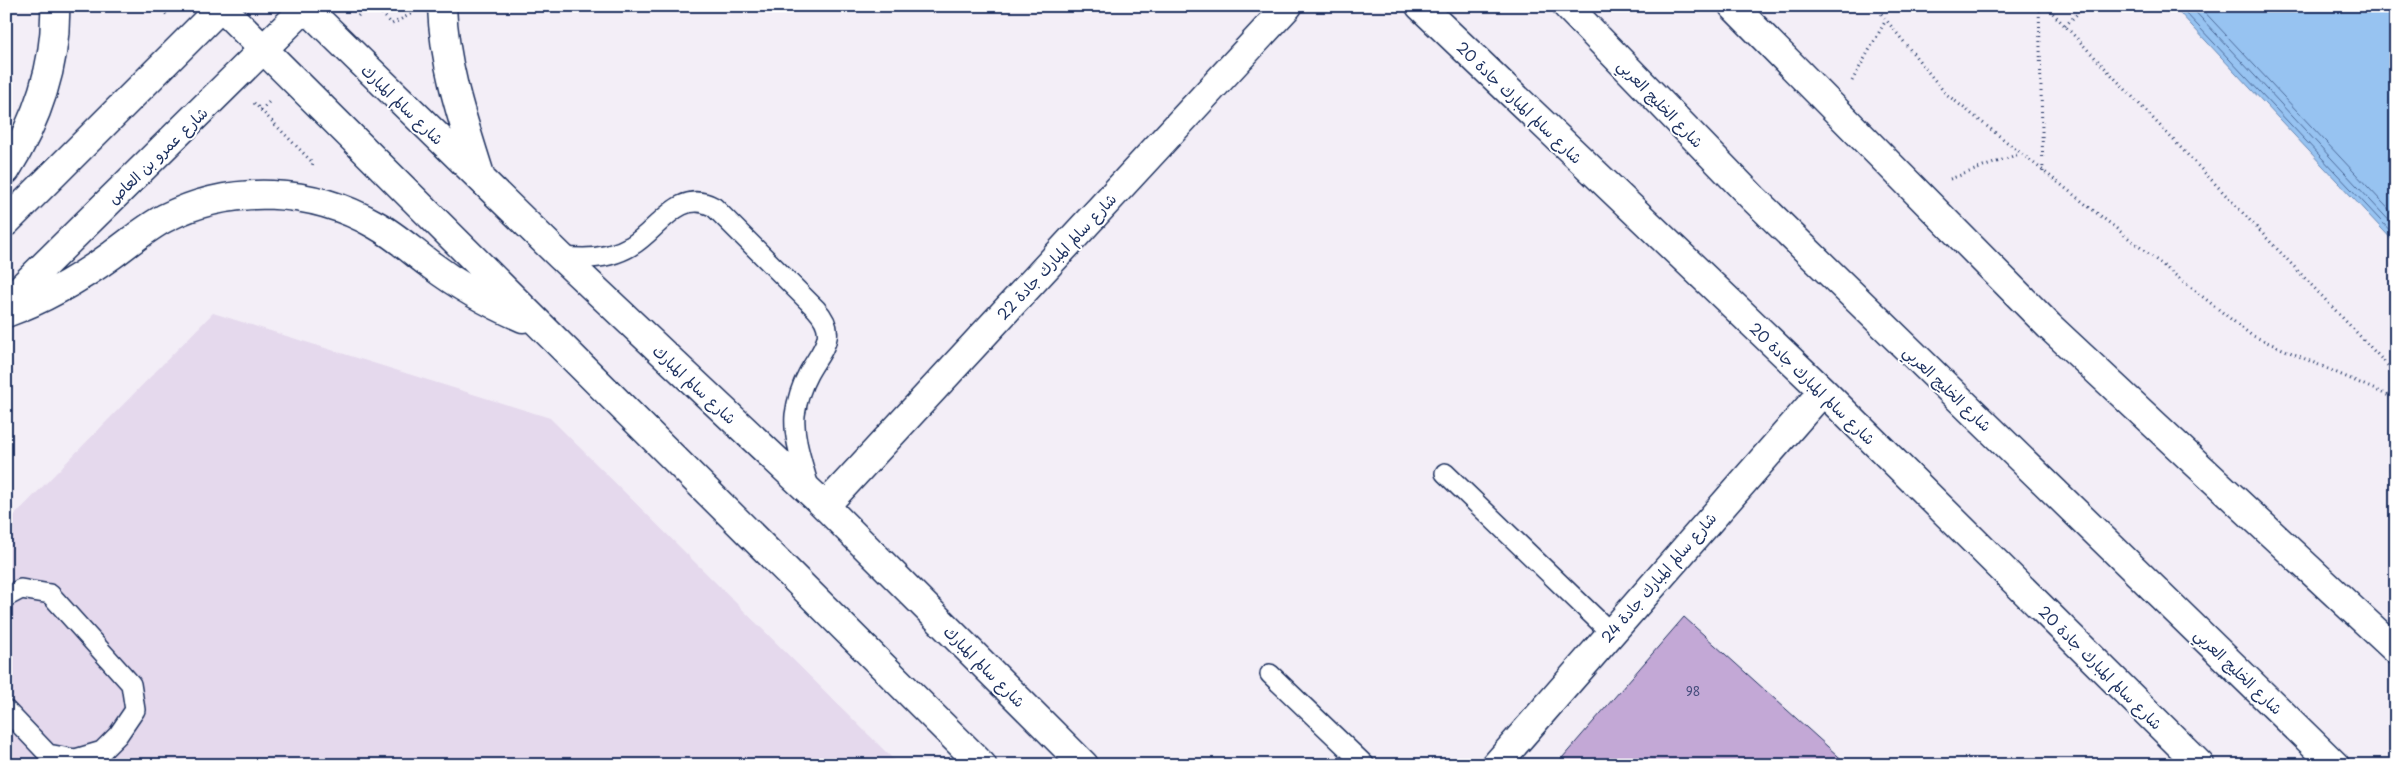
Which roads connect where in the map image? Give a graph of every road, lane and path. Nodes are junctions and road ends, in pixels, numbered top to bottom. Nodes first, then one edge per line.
1 (55, 6) edge
2 (375, 6) edge
3 (1288, 6) edge
4 (1420, 6) edge
5 (1567, 6) edge
6 (1733, 6) edge
7 (1875, 6) edge
8 (2039, 6) edge
9 (2046, 6) edge
10 (2085, 6) edge
11 (221, 7) edge
12 (305, 7) edge
13 (431, 8) edge
14 (1886, 20) junction
15 (2065, 26) junction
16 (264, 50) junction
17 (1836, 110) junction
18 (2020, 154) junction
19 (6, 170) edge
20 (2043, 172) junction
21 (482, 182) junction
22 (1916, 191) junction
23 (6, 222) edge
24 (560, 256) junction
25 (6, 303) edge
26 (6, 313) edge
27 (542, 327) junction
28 (2396, 374) edge
29 (1823, 391) junction
30 (2396, 399) edge
31 (1445, 473) dead end
32 (817, 499) junction
33 (6, 597) edge
34 (1610, 632) junction
35 (2396, 650) edge
36 (1270, 674) dead end
37 (6, 710) edge
38 (101, 758) edge
39 (61, 761) edge
40 (982, 765) edge
41 (1084, 765) edge
42 (1365, 765) edge
43 (1496, 765) edge
44 (2200, 765) edge
45 (2335, 765) edge

1 - 19 main road
2 - 13 path
3 - 32 main road, شارع سالم المبارك جادة 22
4 - 29 main road, شارع سالم المبارك جادة 20
5 - 45 main road, شارع الخليج العربي
6 - 17 main road
7 - 14 path
8 - 20 path
9 - 15 path
10 - 15 path
11 - 16 main road
11 - 23 main road
12 - 16 main road, شارع عمرو بن العاص
12 - 21 main road, شارع سالم المبارك
13 - 21 main road
14 - 17 path
14 - 18 path
15 - 28 path
16 - 25 main road, شارع عمرو بن العاص
16 - 27 main road
17 - 22 main road
18 - 20 path
18 - 22 path
20 - 30 path
21 - 24 main road, شارع سالم المبارك
22 - 35 main road
24 - 32 main road, شارع سالم المبارك
24 - 32 lane
26 - 27 main road
27 - 40 main road
29 - 34 main road, شارع سالم المبارك جادة 24
29 - 44 main road, شارع سالم المبارك جادة 20
31 - 34 lane
32 - 41 main road, شارع سالم المبارك
33 - 38 lane
34 - 43 main road, شارع سالم المبارك جادة 24
36 - 42 lane
37 - 39 lane
38 - 39 lane

